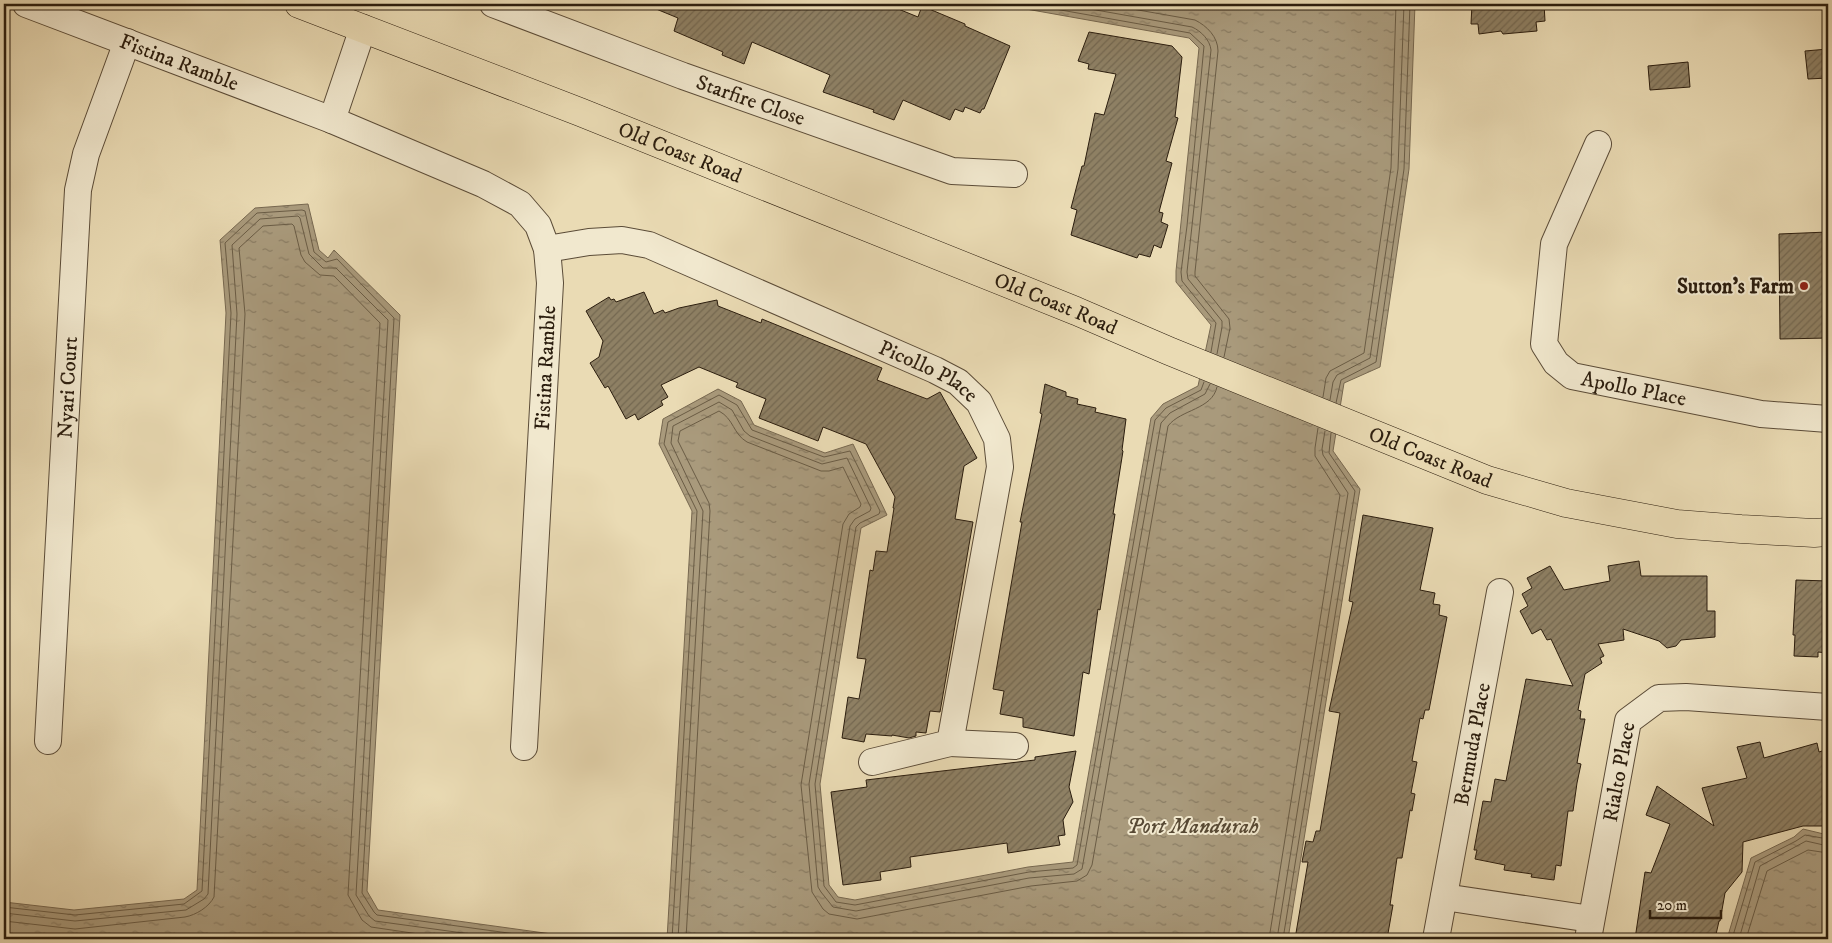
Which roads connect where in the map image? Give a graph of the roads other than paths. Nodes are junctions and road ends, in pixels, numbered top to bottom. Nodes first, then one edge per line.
1 (26, 4) edge
2 (299, 4) edge
3 (494, 4) edge
4 (363, 28) junction
5 (127, 42) junction
6 (332, 120) junction
7 (1598, 144) dead end
8 (1014, 174) dead end
9 (547, 249) junction
10 (1828, 419) edge
11 (1828, 532) edge
12 (1500, 592) dead end
13 (1828, 707) edge
14 (48, 742) dead end
15 (950, 743) junction
16 (1015, 746) dead end
17 (524, 747) dead end
18 (872, 762) dead end
19 (1444, 897) junction
20 (1589, 929) edge
21 (1436, 939) edge

1 - 5 street, Fistina Ramble
2 - 4 main road, Old Coast Road
3 - 8 street, Starfire Close
4 - 6 street
4 - 11 main road, Old Coast Road
5 - 6 street, Fistina Ramble
5 - 14 street, Nyari Court
6 - 9 street, Fistina Ramble
7 - 10 street, Apollo Place
9 - 15 street, Picollo Place
9 - 17 street, Fistina Ramble
12 - 19 street, Bermuda Place
13 - 20 street, Rialto Place
15 - 16 street
15 - 18 street
19 - 20 street
19 - 21 street, Bermuda Place

